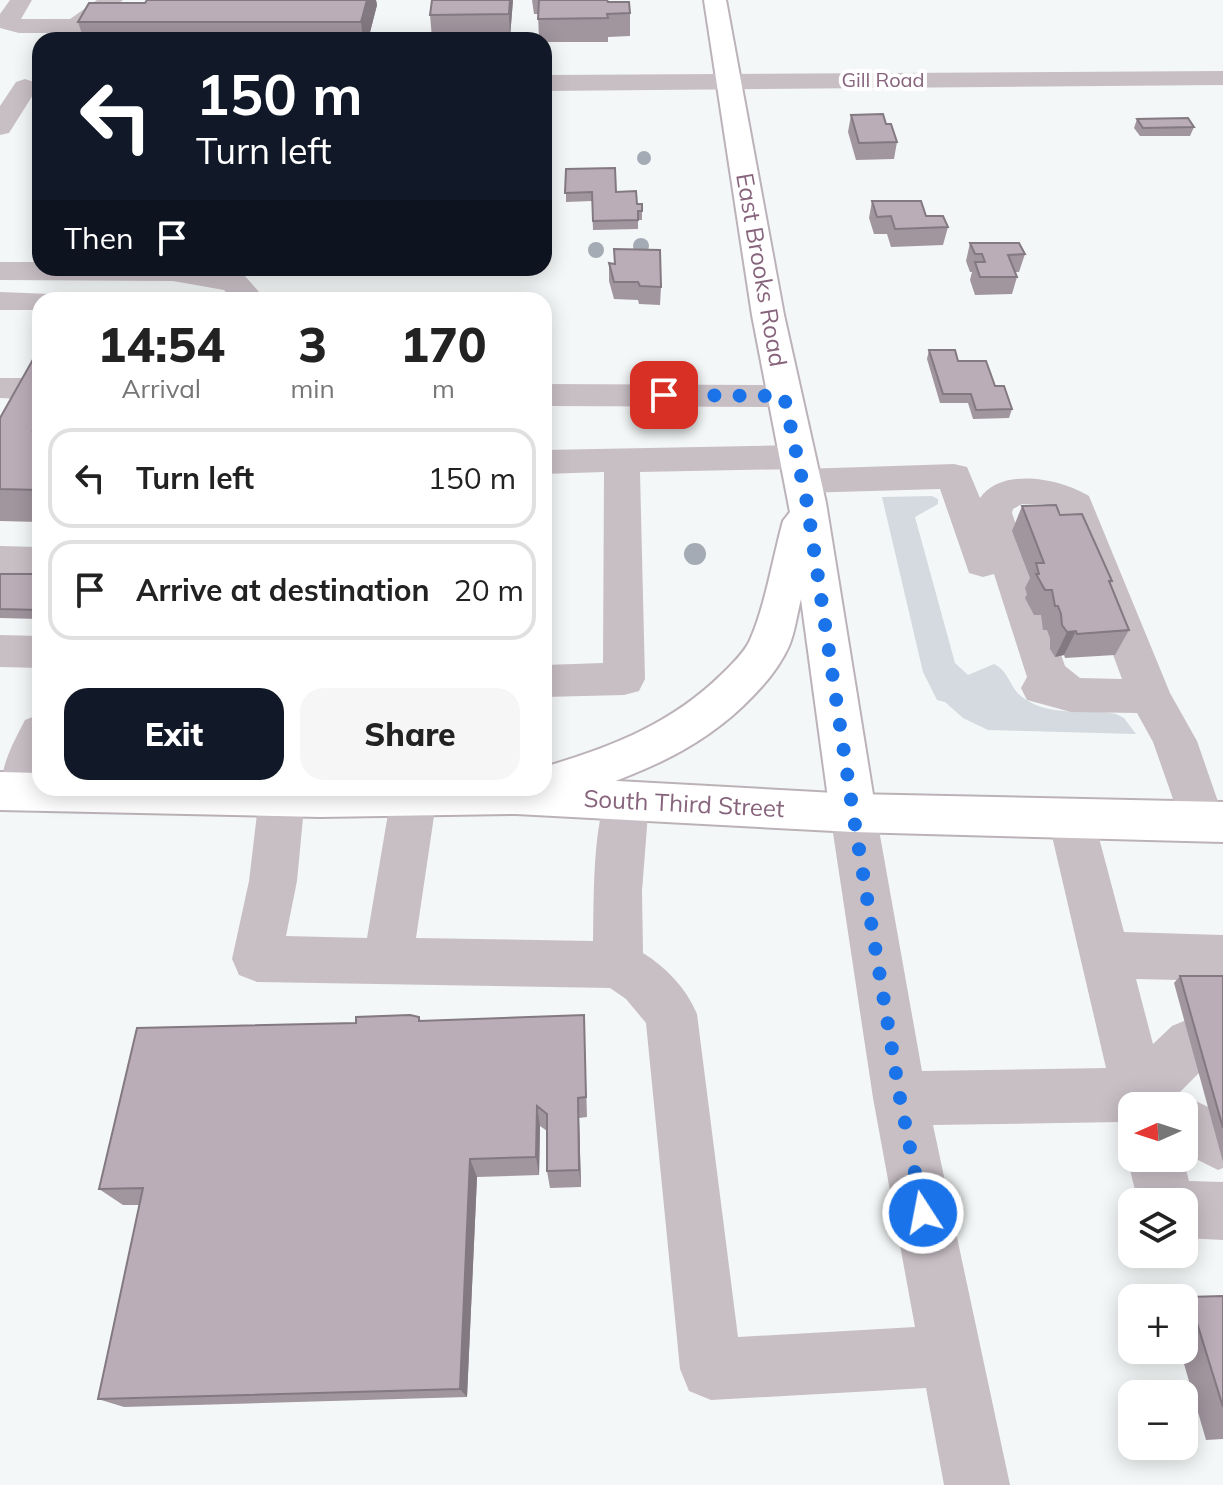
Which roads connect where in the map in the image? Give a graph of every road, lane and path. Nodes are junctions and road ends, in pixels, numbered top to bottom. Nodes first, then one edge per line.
1 (21, 0) edge
2 (112, 0) edge
3 (715, 0) edge
4 (64, 32) edge
5 (72, 32) edge
6 (1223, 78) edge
7 (731, 81) junction
8 (552, 83) edge
9 (22, 87) edge
10 (0, 127) edge
11 (0, 271) edge
12 (32, 271) edge
13 (195, 276) edge
14 (242, 292) edge
15 (0, 301) edge
16 (32, 301) edge
17 (0, 388) edge
18 (32, 389) edge
19 (552, 395) edge
20 (784, 396) junction
21 (622, 460) junction
22 (552, 462) edge
23 (802, 480) junction
24 (0, 560) edge
25 (32, 561) edge
26 (0, 651) edge
27 (32, 652) edge
28 (552, 681) edge
29 (1071, 695) junction
30 (1150, 696) junction
31 (32, 746) edge
32 (552, 782) edge
33 (7, 791) edge
34 (32, 791) edge
35 (552, 792) edge
36 (307, 796) edge
37 (414, 796) edge
38 (626, 801) junction
39 (853, 813) junction
40 (1071, 819) junction
41 (1212, 822) edge
42 (1105, 955) junction
43 (1223, 958) edge
44 (388, 961) junction
45 (618, 965) junction
46 (1191, 1044) dead end
47 (1143, 1092) edge
48 (1154, 1092) edge
49 (900, 1098) junction
50 (1118, 1102) edge
51 (1198, 1210) edge
52 (1223, 1211) edge
53 (952, 1356) junction
54 (977, 1485) edge

1 - 4 street
2 - 5 street
3 - 7 main road, East Brooks Road
6 - 7 street, Gill Road
7 - 8 street, Gill Road
7 - 20 main road, East Brooks Road
9 - 10 street
11 - 12 street
13 - 14 street
15 - 16 street
17 - 18 street
19 - 20 street
20 - 23 main road, East Brooks Road
21 - 22 street
21 - 23 street
21 - 28 street
23 - 29 street
23 - 32 main road
23 - 39 main road, East Brooks Road
24 - 25 street
26 - 27 street
29 - 30 street
29 - 30 street
30 - 41 street
31 - 33 street
33 - 34 main road, South Third Street
35 - 38 main road, South Third Street
36 - 44 street
37 - 44 street
38 - 39 main road, South Third Street
38 - 45 street
39 - 40 main road, South Third Street
39 - 49 street, East Brooks Road
40 - 41 main road, South Third Street
40 - 42 street
42 - 43 street
42 - 47 street
44 - 45 street
45 - 53 street
46 - 48 street
49 - 50 street
49 - 53 street, East Brooks Road
51 - 52 street
53 - 54 street, East Brooks Road

